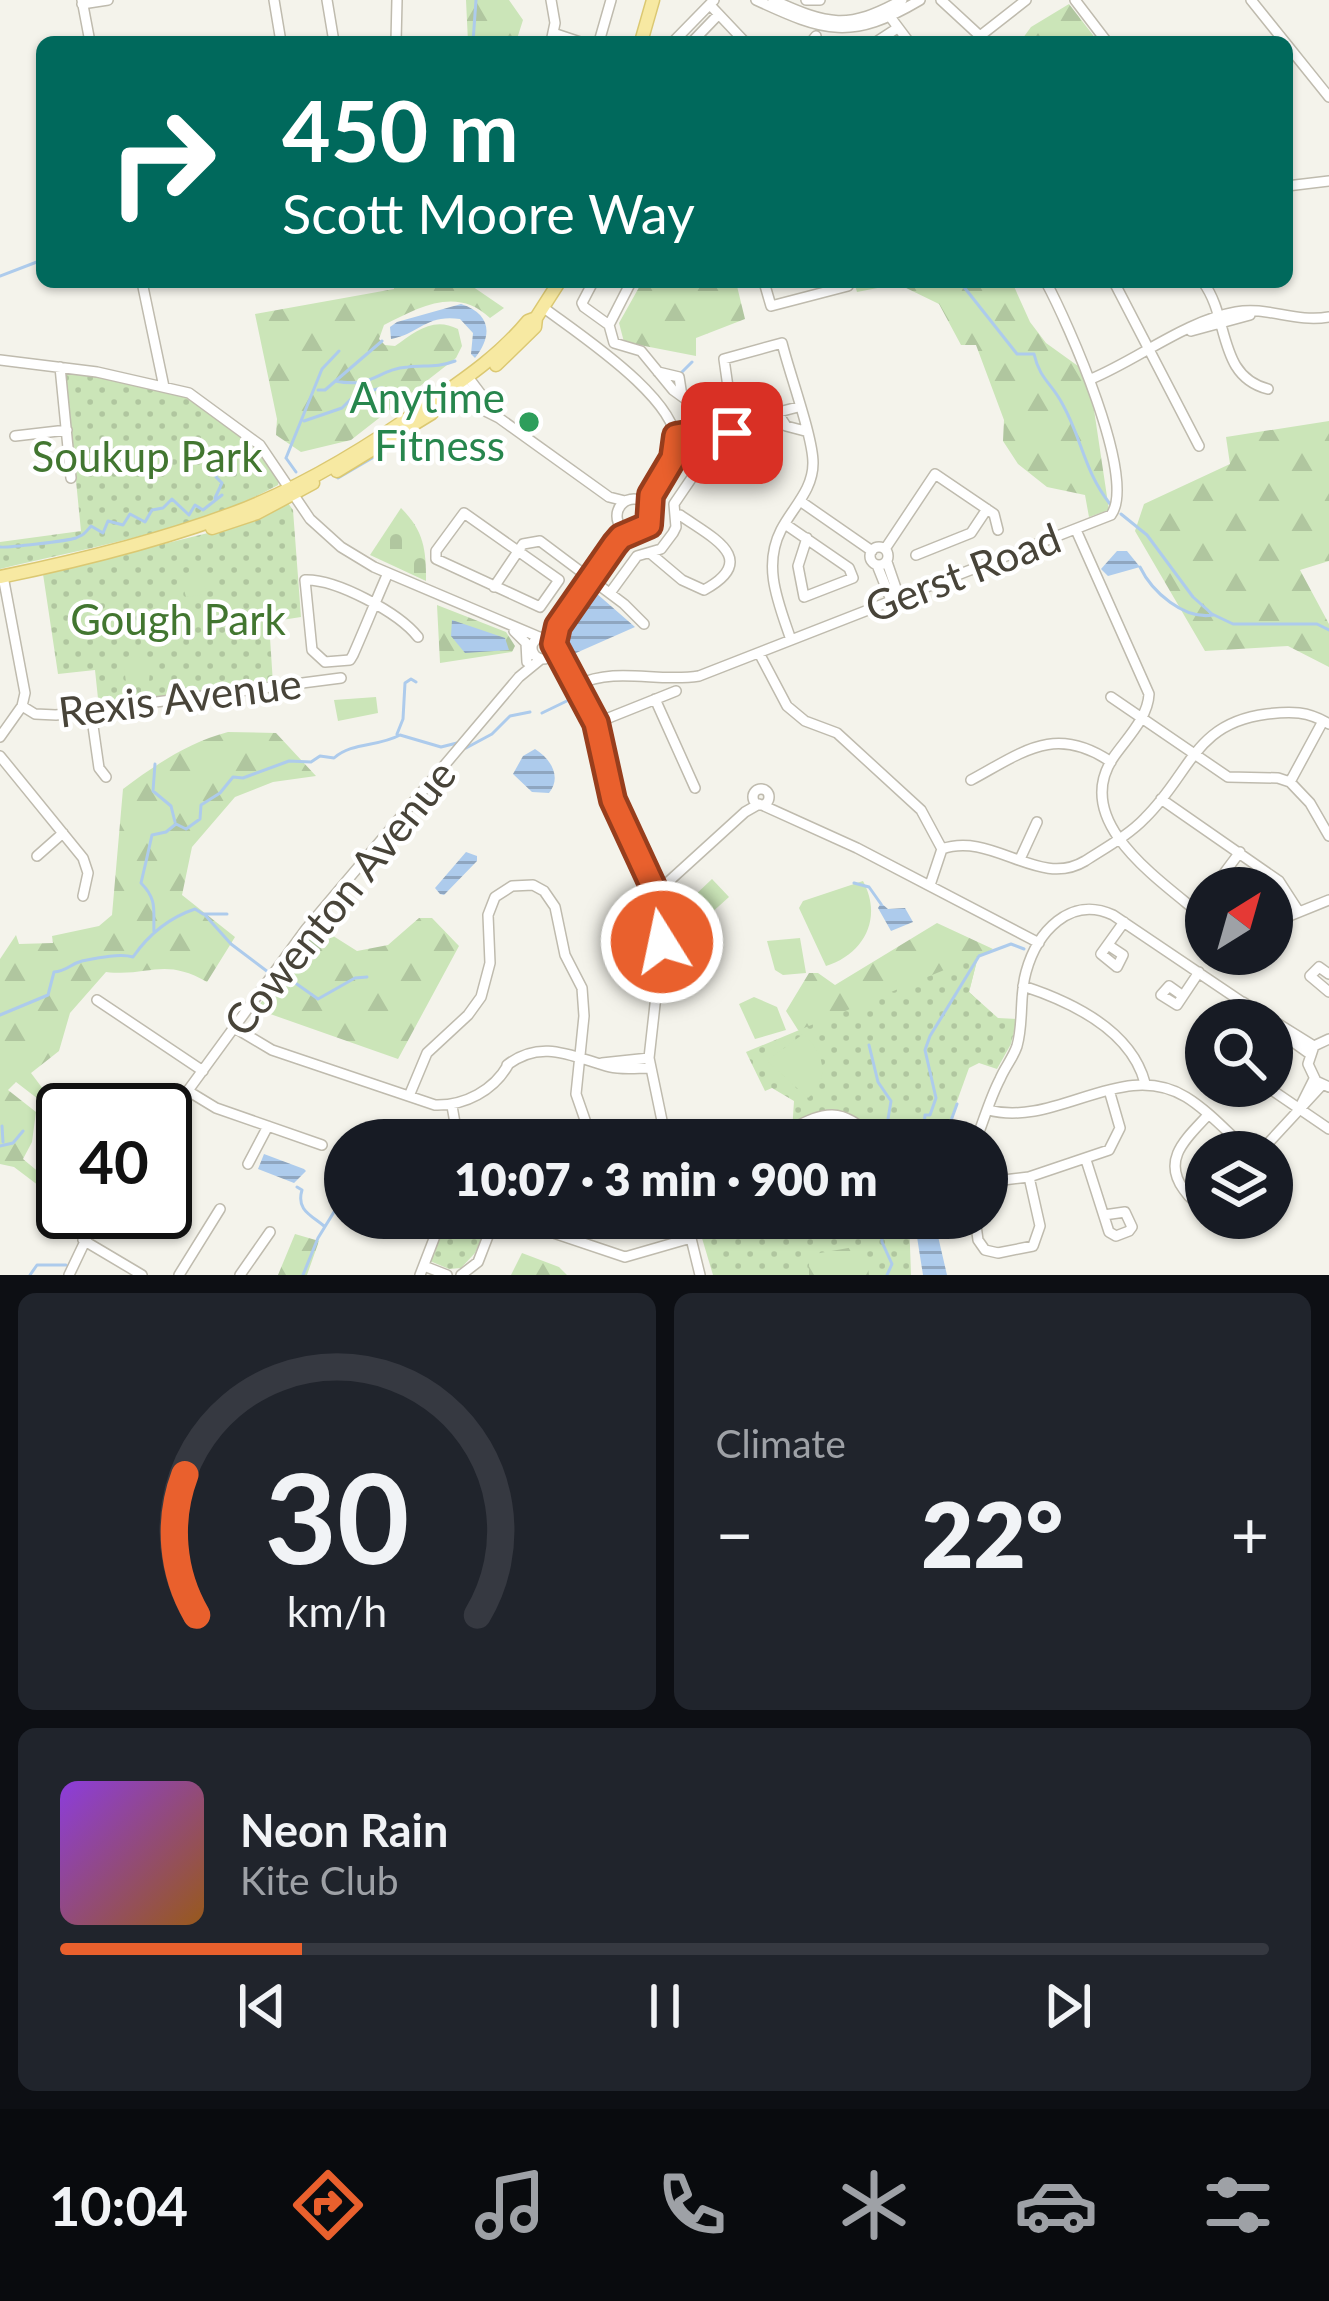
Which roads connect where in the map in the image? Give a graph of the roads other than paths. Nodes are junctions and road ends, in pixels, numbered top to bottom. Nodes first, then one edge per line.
1 (108, 0) edge
2 (274, 0) edge
3 (327, 0) edge
4 (397, 0) edge
5 (551, 0) edge
6 (611, 0) edge
7 (653, 0) edge
8 (756, 0) edge
9 (773, 0) edge
10 (806, 0) edge
11 (820, 0) edge
12 (902, 0) edge
13 (920, 0) edge
14 (941, 0) edge
15 (1026, 0) edge
16 (1075, 0) edge
17 (1251, 0) edge
18 (82, 2) edge
19 (716, 6) edge
20 (885, 14) junction
21 (893, 30) junction
22 (89, 36) edge
23 (280, 36) edge
24 (333, 36) edge
25 (396, 36) edge
26 (552, 36) edge
27 (601, 36) edge
28 (643, 36) edge
29 (680, 36) edge
30 (696, 36) edge
31 (740, 36) edge
32 (884, 36) edge
33 (901, 36) edge
34 (1102, 36) edge
35 (1280, 36) edge
36 (1293, 52) edge
37 (1329, 97) edge
38 (1329, 181) edge
39 (1293, 185) edge
40 (143, 288) edge
41 (555, 288) edge
42 (590, 288) edge
43 (628, 288) edge
44 (766, 288) edge
45 (840, 288) edge
46 (1049, 288) edge
47 (1117, 288) edge
48 (1206, 288) edge
49 (540, 313) junction
50 (1329, 316) edge
51 (1220, 320) junction
52 (609, 325) junction
53 (617, 345) junction
54 (1149, 351) junction
55 (609, 355) junction
56 (0, 360) edge
57 (60, 367) junction
58 (1091, 379) junction
59 (466, 383) junction
60 (164, 387) junction
61 (1268, 389) dead end
62 (798, 406) junction
63 (777, 412) junction
64 (730, 421) junction
65 (67, 430) junction
66 (711, 430) junction
67 (805, 431) junction
68 (16, 436) dead end
69 (676, 436) junction
70 (1199, 446) dead end
71 (71, 478) dead end
72 (291, 490) junction
73 (653, 490) junction
74 (609, 497) junction
75 (638, 498) junction
76 (625, 501) junction
77 (800, 501) junction
78 (650, 507) junction
79 (987, 509) junction
80 (676, 516) junction
81 (618, 519) junction
82 (785, 524) junction
83 (649, 525) junction
84 (998, 530) dead end
85 (1076, 530) junction
86 (633, 533) junction
87 (806, 538) junction
88 (668, 539) junction
89 (615, 544) junction
90 (885, 549) junction
91 (518, 550) junction
92 (872, 551) junction
93 (650, 553) junction
94 (916, 555) dead end
95 (882, 563) junction
96 (388, 573) junction
97 (2, 577) edge
98 (591, 578) junction
99 (494, 587) junction
100 (610, 593) junction
101 (895, 598) junction
102 (374, 606) junction
103 (502, 621) junction
104 (644, 624) dead end
105 (418, 637) dead end
106 (790, 640) junction
107 (542, 649) junction
108 (759, 653) junction
109 (341, 678) dead end
110 (578, 685) junction
111 (676, 691) dead end
112 (1111, 697) dead end
113 (655, 699) junction
114 (22, 706) junction
115 (91, 712) junction
116 (1141, 718) junction
117 (1326, 722) edge
118 (596, 723) junction
119 (0, 736) edge
120 (1195, 755) junction
121 (0, 756) edge
122 (1111, 762) junction
123 (106, 777) dead end
124 (970, 780) dead end
125 (1290, 782) junction
126 (695, 788) dead end
127 (1161, 800) junction
128 (1037, 823) dead end
129 (63, 833) junction
130 (1329, 836) edge
131 (1118, 838) junction
132 (943, 849) junction
133 (1240, 852) junction
134 (37, 856) dead end
135 (1020, 859) junction
136 (1229, 867) edge
137 (930, 885) junction
138 (656, 893) junction
139 (83, 896) dead end
140 (1329, 900) edge
141 (1185, 901) edge
142 (1299, 911) junction
143 (1293, 913) edge
144 (1124, 922) junction
145 (1039, 943) junction
146 (1108, 945) dead end
147 (1185, 963) edge
148 (1329, 974) edge
149 (1198, 975) edge
150 (1202, 975) edge
151 (1023, 986) junction
152 (1328, 988) edge
153 (1183, 996) dead end
154 (1239, 999) edge
155 (97, 1000) dead end
156 (235, 1028) junction
157 (1293, 1036) edge
158 (1293, 1039) edge
159 (1329, 1039) edge
160 (1312, 1050) junction
161 (578, 1057) junction
162 (650, 1063) junction
163 (203, 1071) junction
164 (1145, 1083) junction
165 (1322, 1084) edge
166 (192, 1086) edge
167 (1109, 1090) junction
168 (192, 1094) edge
169 (410, 1096) junction
170 (1293, 1105) edge
171 (452, 1106) junction
172 (1299, 1109) junction
173 (988, 1110) junction
174 (1208, 1114) junction
175 (454, 1119) edge
176 (584, 1119) edge
177 (662, 1119) edge
178 (808, 1119) edge
179 (846, 1119) edge
180 (984, 1119) edge
181 (268, 1126) junction
182 (1329, 1129) edge
183 (1193, 1131) edge
184 (1226, 1131) edge
185 (1279, 1131) edge
186 (1185, 1141) edge
187 (322, 1145) dead end
188 (1086, 1160) junction
189 (248, 1164) dead end
190 (1029, 1177) junction
191 (1008, 1180) edge
192 (1185, 1192) edge
193 (220, 1209) dead end
194 (1104, 1215) dead end
195 (270, 1232) dead end
196 (434, 1239) edge
197 (487, 1239) edge
198 (571, 1239) edge
199 (688, 1239) edge
200 (691, 1239) edge
201 (978, 1239) edge
202 (82, 1240) joint
203 (422, 1271) edge
204 (69, 1275) edge
205 (142, 1275) edge
206 (179, 1275) edge
207 (240, 1275) edge
208 (447, 1275) edge
209 (461, 1275) edge
210 (700, 1275) edge

1 - 18 street
2 - 23 street
3 - 24 street
4 - 25 street
5 - 26 street
6 - 27 street
7 - 28 main road
8 - 20 street
9 - 20 street
10 - 11 street
12 - 20 street
13 - 20 street
14 - 15 street
16 - 34 street
17 - 35 street
18 - 22 street
19 - 29 street
19 - 30 street
19 - 31 street
20 - 21 street
21 - 32 street
21 - 33 street
36 - 37 street
38 - 39 street
40 - 60 street
41 - 49 main road
42 - 52 street
43 - 52 street
44 - 45 street
46 - 58 street, Gerst Road
47 - 54 street
48 - 51 street
49 - 55 street
49 - 59 main road
50 - 51 street
51 - 54 street
51 - 61 street
52 - 53 street
53 - 55 street
53 - 66 street
54 - 58 street
54 - 70 street
55 - 69 street
56 - 57 street
57 - 60 street
57 - 65 street
58 - 85 street, Gerst Road
59 - 72 main road
59 - 74 street
60 - 72 street
62 - 63 street
62 - 64 street
62 - 67 street
63 - 64 street
63 - 67 street
64 - 66 street
65 - 68 street
65 - 71 street
66 - 69 street
66 - 80 street
67 - 77 street
69 - 73 street
72 - 96 street
72 - 97 main road
73 - 75 street
73 - 78 street
74 - 76 street
74 - 81 street
75 - 76 street
75 - 78 street
76 - 81 street
77 - 82 street
77 - 92 street
78 - 83 street
79 - 84 street
79 - 90 street
79 - 94 street
80 - 88 street
80 - 93 street
81 - 86 street
81 - 89 street
82 - 87 street
82 - 106 street
83 - 86 street
83 - 88 street
85 - 101 street, Gerst Road
85 - 116 street
86 - 89 street
87 - 87 street
88 - 93 street
89 - 98 street, Cowenton Avenue
90 - 92 street
90 - 95 street
91 - 98 street
91 - 99 street
91 - 99 street
91 - 99 street
92 - 95 street
93 - 100 street
95 - 101 street
96 - 102 street
96 - 103 street
97 - 114 street
98 - 100 street
98 - 107 street, Cowenton Avenue
100 - 104 street
101 - 106 street, Gerst Road
102 - 102 street
102 - 105 street
103 - 107 street
103 - 107 street
106 - 108 street, Gerst Road
107 - 110 street
107 - 156 street, Cowenton Avenue
108 - 110 street, Gerst Road
108 - 132 street
109 - 115 street, Rexis Avenue
110 - 118 street
111 - 113 street
112 - 116 street
113 - 118 street
113 - 126 street
114 - 115 street, Rexis Avenue
114 - 119 street
115 - 123 street
116 - 120 street
116 - 122 street
117 - 120 street
117 - 125 street
118 - 138 street
120 - 125 street
120 - 127 street
121 - 129 street
122 - 124 street
122 - 131 street
125 - 130 street
127 - 131 street
127 - 133 street
128 - 135 street
129 - 134 street
129 - 139 street
131 - 135 street
131 - 141 street
132 - 135 street
132 - 137 street
133 - 136 street
133 - 142 street
137 - 138 street
137 - 145 street
138 - 162 street
140 - 142 street
142 - 143 street
144 - 145 street
144 - 146 street
144 - 147 street
145 - 151 street
148 - 152 street
149 - 153 street
150 - 154 street
151 - 164 street
151 - 173 street
155 - 163 street
156 - 163 street, Cowenton Avenue
156 - 169 street
157 - 160 street
158 - 160 street
159 - 160 street
160 - 165 street
161 - 162 street
161 - 169 street
161 - 171 street
161 - 176 street
162 - 177 street
163 - 166 street, Cowenton Avenue
164 - 167 street
164 - 174 street
165 - 172 street
167 - 173 street
167 - 188 street
168 - 181 street
169 - 171 street
170 - 172 street
171 - 175 street
172 - 182 street
172 - 185 street
173 - 180 street
174 - 183 street
174 - 184 street
178 - 179 street
181 - 187 street
181 - 189 street
186 - 192 street
188 - 190 street
188 - 194 street
190 - 191 street
190 - 201 street
193 - 206 street
195 - 207 street
196 - 203 street
197 - 209 street
198 - 199 street
200 - 210 street
202 - 204 street
202 - 205 street
203 - 208 street

